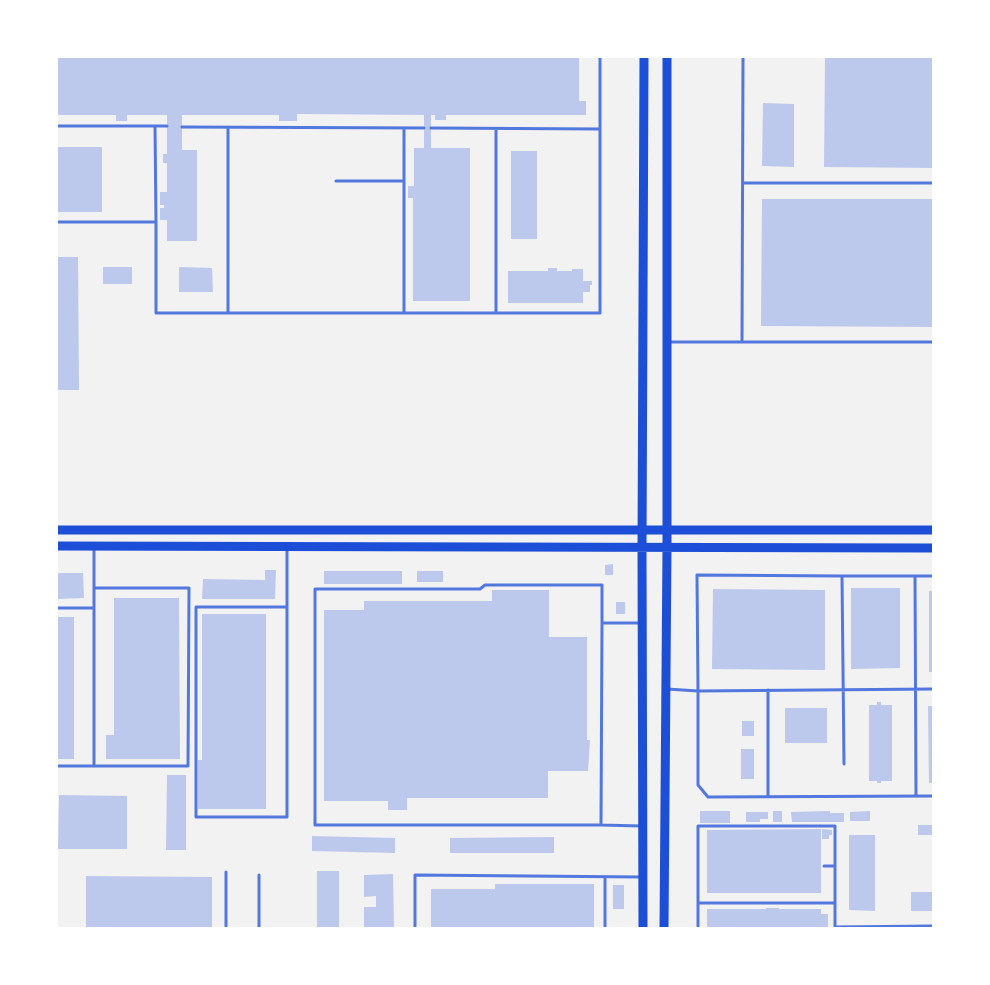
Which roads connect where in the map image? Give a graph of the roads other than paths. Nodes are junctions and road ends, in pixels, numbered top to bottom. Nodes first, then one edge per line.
1 (600, 57) edge
2 (645, 57) edge
3 (667, 57) edge
4 (743, 57) edge
5 (57, 126) edge
6 (155, 126) junction
7 (167, 126) dead end
8 (182, 127) dead end
9 (228, 127) junction
10 (404, 128) junction
11 (424, 128) dead end
12 (431, 128) dead end
13 (496, 129) junction
14 (600, 129) junction
15 (336, 181) dead end
16 (404, 181) junction
17 (742, 183) junction
18 (933, 183) edge
19 (57, 222) edge
20 (156, 222) junction
21 (228, 313) junction
22 (404, 313) junction
23 (496, 313) junction
24 (667, 342) junction
25 (742, 342) junction
26 (933, 342) edge
27 (57, 530) edge
28 (933, 530) edge
29 (643, 531) junction
30 (667, 531) junction
31 (57, 546) edge
32 (94, 546) junction
33 (286, 547) junction
34 (667, 547) junction
35 (642, 548) junction
36 (933, 548) edge
37 (842, 576) junction
38 (915, 576) junction
39 (933, 576) edge
40 (94, 588) junction
41 (57, 608) edge
42 (94, 608) junction
43 (286, 608) junction
44 (602, 623) junction
45 (643, 623) junction
46 (666, 689) junction
47 (915, 689) junction
48 (933, 689) edge
49 (768, 690) junction
50 (843, 690) junction
51 (698, 691) junction
52 (844, 764) dead end
53 (57, 766) edge
54 (94, 766) junction
55 (916, 796) junction
56 (933, 796) edge
57 (768, 797) junction
58 (601, 825) junction
59 (643, 826) junction
60 (824, 866) dead end
61 (835, 866) junction
62 (226, 872) dead end
63 (259, 875) dead end
64 (605, 877) junction
65 (643, 877) junction
66 (698, 903) junction
67 (835, 903) junction
68 (933, 926) edge
69 (835, 927) edge
70 (853, 927) edge
71 (226, 928) edge
72 (259, 928) edge
73 (415, 928) edge
74 (605, 928) edge
75 (643, 928) edge
76 (664, 928) edge
77 (698, 928) edge

1 - 14 lane
2 - 29 main road
3 - 24 main road
4 - 17 lane
5 - 6 lane
6 - 7 lane
6 - 20 lane
8 - 9 lane
9 - 10 lane
9 - 21 lane
10 - 11 lane
10 - 16 lane
12 - 13 lane
13 - 14 lane
13 - 23 lane
14 - 23 lane
15 - 16 lane
16 - 22 lane
17 - 18 lane
17 - 25 lane
19 - 20 lane
20 - 21 lane
21 - 22 lane
22 - 23 lane
24 - 25 lane
24 - 30 main road
25 - 26 lane
27 - 29 main road
28 - 30 main road
29 - 30 main road
29 - 35 main road
30 - 34 main road
31 - 32 main road
32 - 33 main road
32 - 40 lane
33 - 35 main road
33 - 43 lane
34 - 35 main road
34 - 36 main road
34 - 46 main road
35 - 45 main road
37 - 38 lane
37 - 50 lane
37 - 51 lane
38 - 39 lane
38 - 47 lane
40 - 42 lane
40 - 54 lane
41 - 42 lane
42 - 54 lane
43 - 43 lane
44 - 45 lane
44 - 58 lane
44 - 58 lane
45 - 59 main road
46 - 51 lane
46 - 76 main road
47 - 48 lane
47 - 50 lane
47 - 55 lane
49 - 50 lane
49 - 51 lane
49 - 57 lane
50 - 52 lane
51 - 57 lane
53 - 54 lane
55 - 56 lane
55 - 57 lane
58 - 59 lane
59 - 65 main road
60 - 61 lane
61 - 66 lane
61 - 67 lane
62 - 71 lane
63 - 72 lane
64 - 65 lane
64 - 73 lane
64 - 74 lane
65 - 75 main road
66 - 67 lane
66 - 77 lane
67 - 69 lane
68 - 70 lane
69 - 70 lane

